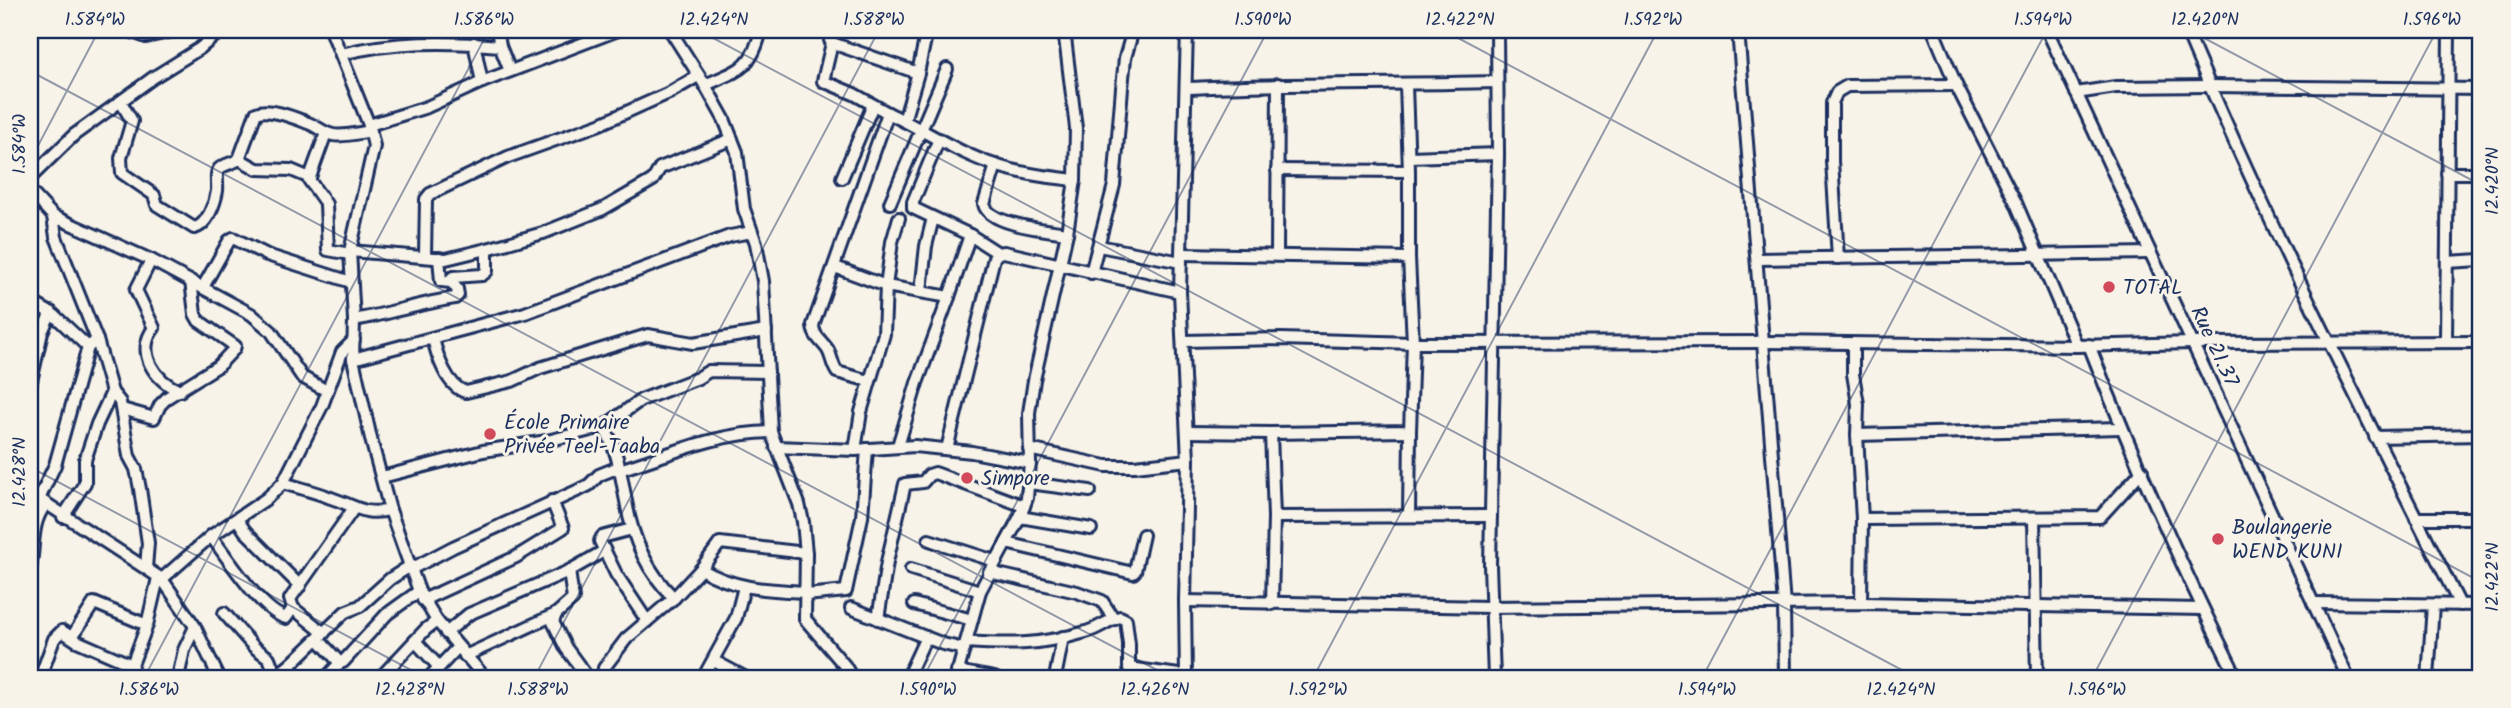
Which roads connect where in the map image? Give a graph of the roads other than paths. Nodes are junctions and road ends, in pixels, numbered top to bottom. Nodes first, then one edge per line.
1 (127, 30) edge
2 (178, 30) edge
3 (222, 30) edge
4 (331, 30) edge
5 (497, 30) edge
6 (618, 30) edge
7 (670, 30) edge
8 (761, 30) edge
9 (832, 30) edge
10 (927, 30) edge
11 (1064, 30) edge
12 (1133, 30) edge
13 (1187, 30) edge
14 (1497, 30) edge
15 (1738, 30) edge
16 (1933, 30) edge
17 (2047, 30) edge
18 (2186, 30) edge
19 (2449, 30) edge
20 (474, 43) junction
21 (832, 43) junction
22 (500, 46) junction
23 (341, 54) junction
24 (947, 69) dead end
25 (510, 71) junction
26 (918, 73) junction
27 (702, 80) junction
28 (482, 82) junction
29 (1497, 82) junction
30 (1278, 84) junction
31 (1406, 85) junction
32 (1956, 85) junction
33 (2210, 86) junction
34 (1187, 88) junction
35 (2448, 89) junction
36 (2481, 89) edge
37 (2076, 93) junction
38 (121, 102) junction
39 (873, 105) junction
40 (888, 113) junction
41 (904, 121) junction
42 (370, 128) junction
43 (922, 130) junction
44 (326, 133) junction
45 (732, 139) junction
46 (939, 139) junction
47 (1498, 154) junction
48 (1409, 157) junction
49 (239, 159) junction
50 (996, 165) junction
51 (1276, 170) junction
52 (1409, 171) junction
53 (2448, 173) junction
54 (2481, 173) edge
55 (30, 178) edge
56 (310, 178) junction
57 (842, 178) dead end
58 (1075, 180) junction
59 (30, 191) edge
60 (890, 203) dead end
61 (53, 216) junction
62 (933, 218) junction
63 (899, 219) dead end
64 (752, 232) junction
65 (1067, 233) junction
66 (970, 235) junction
67 (1099, 246) junction
68 (487, 250) junction
69 (349, 252) junction
70 (998, 253) junction
71 (2150, 253) junction
72 (1277, 254) junction
73 (2038, 255) junction
74 (425, 256) junction
75 (439, 258) junction
76 (1181, 258) junction
77 (1409, 258) junction
78 (1838, 258) junction
79 (1758, 259) junction
80 (151, 260) junction
81 (2481, 260) edge
82 (2446, 262) junction
83 (1059, 265) junction
84 (835, 267) junction
85 (1091, 273) junction
86 (191, 281) junction
87 (351, 282) junction
88 (451, 282) junction
89 (886, 286) junction
90 (203, 287) junction
91 (921, 291) junction
92 (1180, 292) junction
93 (949, 297) junction
94 (30, 301) edge
95 (51, 312) junction
96 (354, 320) junction
97 (766, 331) junction
98 (433, 338) junction
99 (354, 340) junction
100 (1184, 341) junction
101 (1496, 341) junction
102 (2446, 341) junction
103 (1763, 342) junction
104 (2329, 342) junction
105 (2481, 342) edge
106 (1413, 343) junction
107 (2192, 343) junction
108 (92, 344) junction
109 (1853, 344) junction
110 (2083, 346) junction
111 (353, 359) junction
112 (768, 372) junction
113 (869, 381) junction
114 (30, 386) edge
115 (180, 391) junction
116 (327, 391) junction
117 (111, 392) junction
118 (122, 409) junction
119 (603, 427) junction
120 (2121, 428) junction
121 (1410, 431) junction
122 (771, 432) junction
123 (1187, 432) junction
124 (1271, 433) junction
125 (1857, 435) junction
126 (2481, 435) edge
127 (2375, 437) junction
128 (898, 446) junction
129 (776, 447) junction
130 (867, 449) junction
131 (947, 449) junction
132 (1029, 449) junction
133 (855, 450) junction
134 (1188, 460) junction
135 (1030, 463) junction
136 (619, 468) junction
137 (2143, 471) junction
138 (382, 477) junction
139 (283, 482) junction
140 (1029, 483) junction
141 (1090, 491) dead end
142 (38, 500) edge
143 (552, 501) junction
144 (354, 508) junction
145 (390, 510) junction
146 (1022, 511) junction
147 (1409, 516) junction
148 (1491, 516) junction
149 (63, 517) junction
150 (1274, 517) junction
151 (2416, 517) junction
152 (2034, 518) junction
153 (2481, 518) edge
154 (237, 519) junction
155 (1862, 519) junction
156 (632, 528) junction
157 (1091, 529) dead end
158 (1143, 535) dead end
159 (211, 536) junction
160 (929, 540) dead end
161 (1006, 543) junction
162 (604, 551) junction
163 (806, 554) junction
164 (995, 561) junction
165 (410, 567) junction
166 (146, 568) junction
167 (30, 569) edge
168 (701, 569) junction
169 (911, 569) dead end
170 (569, 570) junction
171 (989, 572) junction
172 (160, 578) junction
173 (300, 586) junction
174 (744, 586) junction
175 (981, 591) junction
176 (806, 593) junction
177 (421, 595) junction
178 (674, 598) junction
179 (1185, 601) junction
180 (1861, 603) junction
181 (2313, 603) junction
182 (914, 604) dead end
183 (1272, 604) junction
184 (2038, 604) junction
185 (1784, 605) junction
186 (2433, 605) junction
187 (2460, 605) junction
188 (2481, 605) edge
189 (1490, 607) junction
190 (293, 608) junction
191 (851, 608) dead end
192 (2202, 609) junction
193 (224, 613) dead end
194 (556, 614) junction
195 (878, 619) junction
196 (1114, 619) junction
197 (972, 620) junction
198 (437, 621) junction
199 (647, 621) junction
200 (147, 625) junction
201 (195, 626) junction
202 (446, 633) junction
203 (321, 636) junction
204 (926, 637) junction
205 (1063, 637) junction
206 (72, 638) junction
207 (415, 641) junction
208 (965, 645) junction
209 (461, 651) junction
210 (714, 660) junction
211 (340, 663) junction
212 (132, 664) junction
213 (289, 666) junction
214 (435, 672) edge
215 (956, 675) edge
216 (275, 677) edge
217 (1186, 677) edge
218 (40, 678) edge
219 (127, 678) edge
220 (178, 678) edge
221 (219, 678) edge
222 (299, 678) edge
223 (326, 678) edge
224 (380, 678) edge
225 (445, 678) edge
226 (485, 678) edge
227 (589, 678) edge
228 (603, 678) edge
229 (703, 678) edge
230 (746, 678) edge
231 (852, 678) edge
232 (907, 678) edge
233 (995, 678) edge
234 (1055, 678) edge
235 (1494, 678) edge
236 (1785, 678) edge
237 (2037, 678) edge
238 (2237, 678) edge
239 (2348, 678) edge
240 (2428, 678) edge

1 - 2 street
3 - 38 street
4 - 23 street
5 - 22 street
6 - 25 street
7 - 27 street
8 - 27 street
9 - 21 street
10 - 26 street
11 - 58 street
12 - 67 street
13 - 34 street
14 - 29 street
15 - 79 street
16 - 32 street
17 - 37 street, Rue 21.37
18 - 33 street
19 - 35 street
20 - 22 street
20 - 23 street
20 - 28 street
21 - 26 street
21 - 39 street
22 - 25 street
23 - 42 street
24 - 43 street
25 - 28 street
26 - 41 street
27 - 45 street
27 - 74 street
28 - 42 street
29 - 31 street
29 - 47 street
30 - 31 street
30 - 34 street
30 - 51 street
31 - 48 street
32 - 73 street
32 - 78 street
33 - 35 street
33 - 37 street
33 - 104 street
34 - 76 street
35 - 36 street
35 - 53 street
37 - 71 street, Rue 21.37
38 - 49 street
38 - 55 street
39 - 40 street
39 - 57 street
40 - 41 street
40 - 84 street
41 - 43 street
42 - 44 street
42 - 69 street
43 - 46 street
43 - 60 street
44 - 49 street
44 - 56 street
45 - 64 street
45 - 68 street
46 - 50 street
46 - 62 street
47 - 48 street
47 - 101 street
48 - 52 street
49 - 56 street
50 - 58 street
50 - 65 street
51 - 52 street
51 - 72 street
52 - 77 street
53 - 54 street
53 - 82 street
56 - 69 street
58 - 65 street
59 - 61 street
61 - 80 street
61 - 108 street
62 - 66 street
62 - 91 street
63 - 89 street
64 - 97 street
64 - 98 street
65 - 83 street
66 - 70 street
66 - 93 street
67 - 76 street
67 - 85 street
68 - 75 street
68 - 88 street
69 - 74 street
69 - 87 street
70 - 83 street
70 - 131 street
71 - 73 street
71 - 107 street, Rue 21.37
72 - 76 street
72 - 77 street
73 - 78 street
73 - 110 street
74 - 75 street
75 - 88 street
76 - 92 street
77 - 106 street
78 - 79 street
79 - 103 street
80 - 86 street
80 - 115 street
81 - 82 street
82 - 102 street
83 - 85 street
83 - 132 street
84 - 89 street
84 - 113 street
85 - 92 street
86 - 90 street
86 - 115 street
87 - 90 street
87 - 96 street
88 - 96 street
89 - 91 street
89 - 113 street
90 - 116 street
91 - 93 street
92 - 100 street
93 - 128 street
94 - 95 street
95 - 108 street
95 - 114 street
96 - 99 street
97 - 98 street
97 - 112 street
98 - 111 street
99 - 111 street
99 - 116 street
100 - 106 street
100 - 123 street
101 - 103 street
101 - 106 street
101 - 148 street
102 - 104 street
102 - 105 street
103 - 109 street
103 - 185 street
104 - 107 street
104 - 127 street
106 - 121 street
107 - 110 street
107 - 181 street, Rue 21.37
108 - 117 street
108 - 142 street
109 - 110 street
109 - 125 street
110 - 120 street
111 - 138 street
112 - 119 street
112 - 122 street
113 - 133 street
115 - 118 street
116 - 139 street
117 - 118 street
117 - 149 street
118 - 166 street
119 - 136 street
119 - 138 street
120 - 125 street
120 - 137 street
121 - 124 street
121 - 147 street
122 - 129 street
122 - 136 street
123 - 124 street
123 - 134 street
124 - 150 street
125 - 155 street
126 - 127 street
127 - 151 street
128 - 130 street
128 - 131 street
129 - 133 street
129 - 163 street
130 - 133 street
130 - 176 street
131 - 135 street
132 - 134 street
132 - 135 street
134 - 179 street
135 - 140 street
136 - 143 street
136 - 156 street
137 - 152 street
137 - 192 street
138 - 145 street
139 - 144 street
139 - 154 street
140 - 141 street
140 - 146 street
142 - 149 street
142 - 167 street
143 - 165 street
143 - 177 street
144 - 145 street
144 - 173 street
145 - 165 street
146 - 157 street
146 - 161 street
146 - 195 street
147 - 148 street
147 - 150 street
148 - 189 street
149 - 166 street
150 - 183 street
151 - 153 street
151 - 187 street
152 - 155 street
152 - 184 street
154 - 159 street
154 - 173 street
155 - 180 street
156 - 162 street
156 - 178 street
158 - 161 street
159 - 172 street
159 - 190 street
160 - 164 street
161 - 164 street
162 - 170 street
162 - 199 street
163 - 168 street
163 - 176 street
164 - 171 street
165 - 177 street
165 - 203 street
166 - 172 street
168 - 174 street
168 - 178 street
169 - 175 street
170 - 194 street
170 - 202 street
171 - 175 street
171 - 196 street
172 - 200 street
172 - 201 street
173 - 190 street
174 - 176 street
174 - 210 street
175 - 197 street
176 - 231 street
177 - 198 street
177 - 211 street
178 - 199 street
179 - 183 street
179 - 217 street
180 - 184 street
180 - 185 street
181 - 186 street
181 - 239 street, Rue 21.37
182 - 197 street
183 - 189 street
184 - 192 street
184 - 237 street
185 - 189 street
185 - 236 street
186 - 187 street
186 - 240 street
187 - 188 street
189 - 235 street
190 - 203 street
191 - 195 street
192 - 238 street
193 - 216 street
194 - 209 street
194 - 227 street
195 - 204 street
196 - 205 street
196 - 217 street
197 - 208 street
198 - 202 street
198 - 207 street
199 - 228 street
200 - 206 street
200 - 212 street
201 - 220 street
201 - 221 street
202 - 209 street
203 - 211 street
203 - 213 street
204 - 208 street
204 - 232 street
205 - 208 street
205 - 234 street
206 - 212 street
206 - 218 street
207 - 214 street
207 - 224 street
208 - 215 street
209 - 214 street
209 - 226 street
210 - 229 street
210 - 230 street
211 - 223 street
212 - 219 street
213 - 216 street
213 - 222 street
214 - 225 street
215 - 233 street

